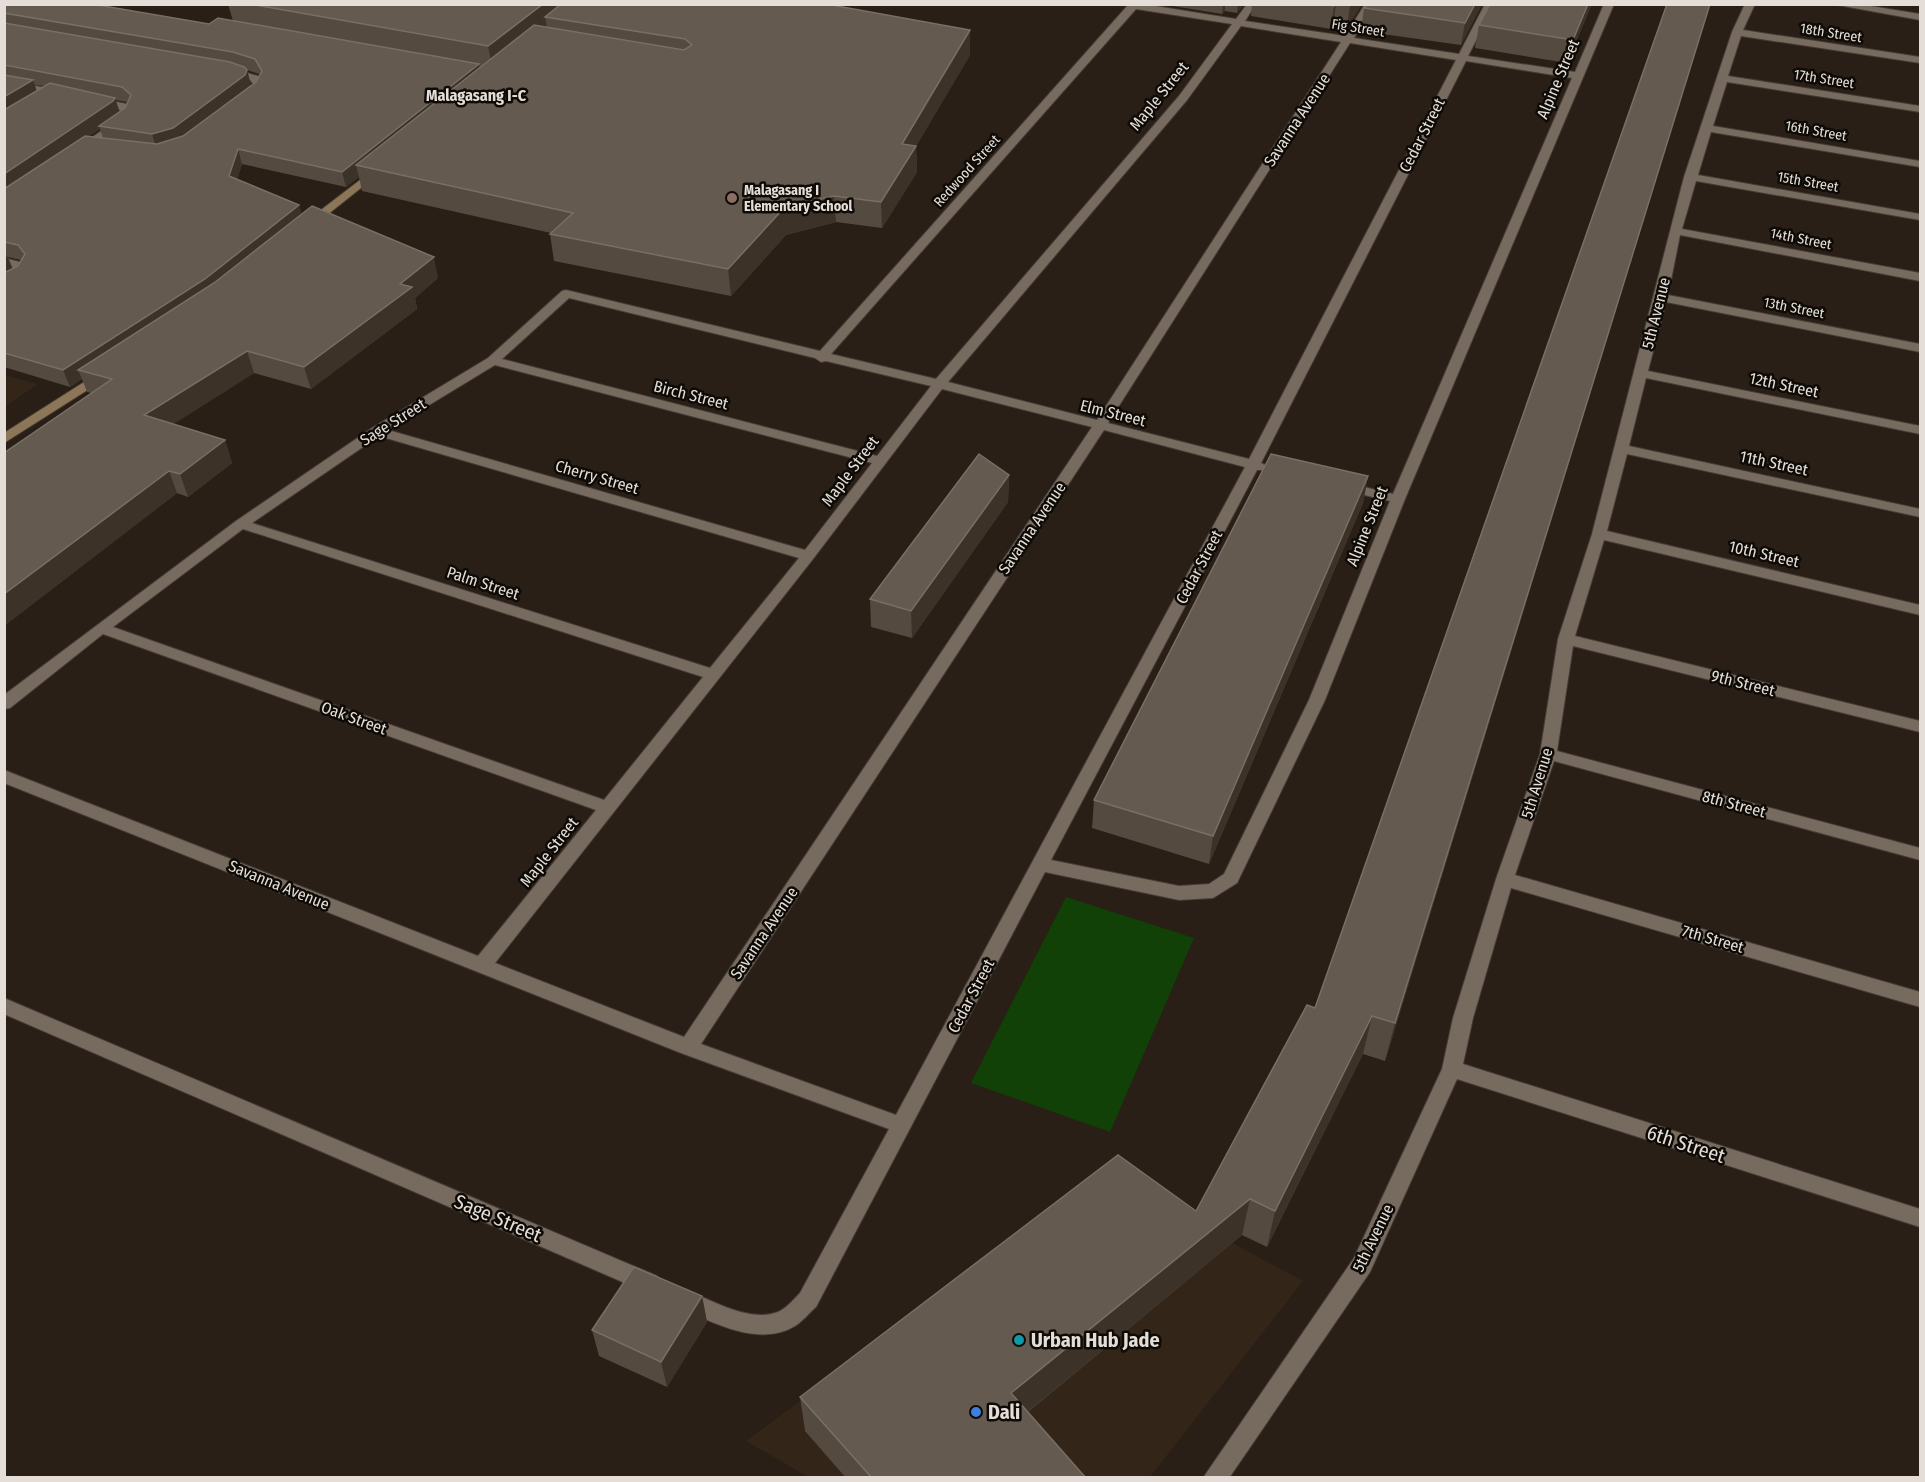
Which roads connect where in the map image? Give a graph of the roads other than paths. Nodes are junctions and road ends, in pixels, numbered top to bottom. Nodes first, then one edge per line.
1 (1252, 4) edge
2 (1370, 4) edge
3 (1490, 4) edge
4 (1609, 4) edge
5 (1750, 4) edge
6 (1836, 4) edge
7 (1134, 5) edge
8 (1920, 17) edge
9 (1239, 23) junction
10 (1737, 32) junction
11 (1348, 40) junction
12 (1462, 58) junction
13 (1920, 60) edge
14 (213, 68) edge
15 (1578, 76) junction
16 (1723, 78) junction
17 (4, 83) edge
18 (54, 92) junction
19 (34, 105) edge
20 (237, 106) edge
21 (1920, 109) edge
22 (1706, 128) junction
23 (88, 145) junction
24 (108, 148) edge
25 (70, 158) edge
26 (1920, 164) edge
27 (382, 165) edge
28 (1690, 177) junction
29 (1920, 218) edge
30 (1675, 231) junction
31 (299, 233) edge
32 (4, 261) edge
33 (1920, 278) edge
34 (4, 287) edge
35 (1661, 297) junction
36 (1920, 348) edge
37 (821, 358) junction
38 (493, 361) junction
39 (110, 370) edge
40 (1641, 372) junction
41 (939, 384) junction
42 (1100, 426) junction
43 (1920, 430) edge
44 (377, 431) junction
45 (4, 439) edge
46 (1620, 448) junction
47 (881, 461) junction
48 (1253, 465) junction
49 (1275, 470) edge
50 (1331, 483) edge
51 (1398, 499) junction
52 (1920, 513) edge
53 (241, 524) junction
54 (1599, 534) junction
55 (807, 556) junction
56 (1920, 610) edge
57 (101, 628) junction
58 (1566, 639) junction
59 (713, 675) junction
60 (4, 704) edge
61 (1920, 727) edge
62 (1548, 754) junction
63 (4, 776) edge
64 (607, 808) junction
65 (1920, 854) edge
66 (1041, 865) junction
67 (1505, 879) junction
68 (482, 965) junction
69 (1920, 1000) edge
70 (4, 1005) edge
71 (688, 1047) junction
72 (1452, 1069) junction
73 (901, 1125) junction
74 (1920, 1218) edge
75 (1215, 1478) edge

1 - 9 street, Maple Street
2 - 11 street, Savanna Avenue
3 - 12 street, Cedar Street
4 - 15 street, Alpine Street
5 - 10 street, 5th Avenue
6 - 8 street
7 - 9 street, Fig Street
7 - 37 street, Redwood Street
9 - 11 street, Fig Street
9 - 41 street, Maple Street
10 - 13 street, 18th Street
10 - 16 street, 5th Avenue
11 - 12 street, Fig Street
11 - 42 street, Savanna Avenue
12 - 15 street, Fig Street
12 - 48 street, Cedar Street
14 - 20 street
15 - 51 street, Alpine Street
16 - 21 street, 17th Street
16 - 22 street, 5th Avenue
17 - 18 street
18 - 19 street
18 - 23 street
22 - 26 street, 16th Street
22 - 28 street, 5th Avenue
23 - 24 street
23 - 25 street
27 - 31 main road
28 - 29 street, 15th Street
28 - 30 street, 5th Avenue
30 - 33 street, 14th Street
30 - 35 street, 5th Avenue
32 - 34 street
35 - 36 street, 13th Street
35 - 40 street, 5th Avenue
37 - 38 street, Sage Street
37 - 41 street, Elm Street
38 - 44 street, Sage Street
38 - 47 street, Birch Street
39 - 45 main road
40 - 43 street, 12th Street
40 - 46 street, 5th Avenue
41 - 42 street, Elm Street
41 - 47 street, Maple Street
42 - 48 street, Elm Street
42 - 71 street, Savanna Avenue
44 - 53 street, Sage Street
44 - 55 street, Cherry Street
46 - 52 street, 11th Street
46 - 54 street, 5th Avenue
47 - 55 street, Maple Street
48 - 49 street, Elm Street
48 - 66 street, Cedar Street
50 - 51 street
51 - 66 street, Alpine Street
53 - 57 street, Sage Street
53 - 59 street, Palm Street
54 - 56 street, 10th Street
54 - 58 street, 5th Avenue
55 - 59 street, Maple Street
57 - 60 street, Sage Street
57 - 64 street, Oak Street
58 - 61 street, 9th Street
58 - 62 street, 5th Avenue
59 - 64 street, Maple Street
62 - 65 street, 8th Street
62 - 67 street, 5th Avenue
63 - 68 street, Savanna Avenue
64 - 68 street, Maple Street
66 - 73 street, Cedar Street
67 - 69 street, 7th Street
67 - 72 street, 5th Avenue
68 - 71 street, Savanna Avenue
70 - 73 street, Sage Street
71 - 73 street, Savanna Avenue
72 - 74 street, 6th Street
72 - 75 street, 5th Avenue

